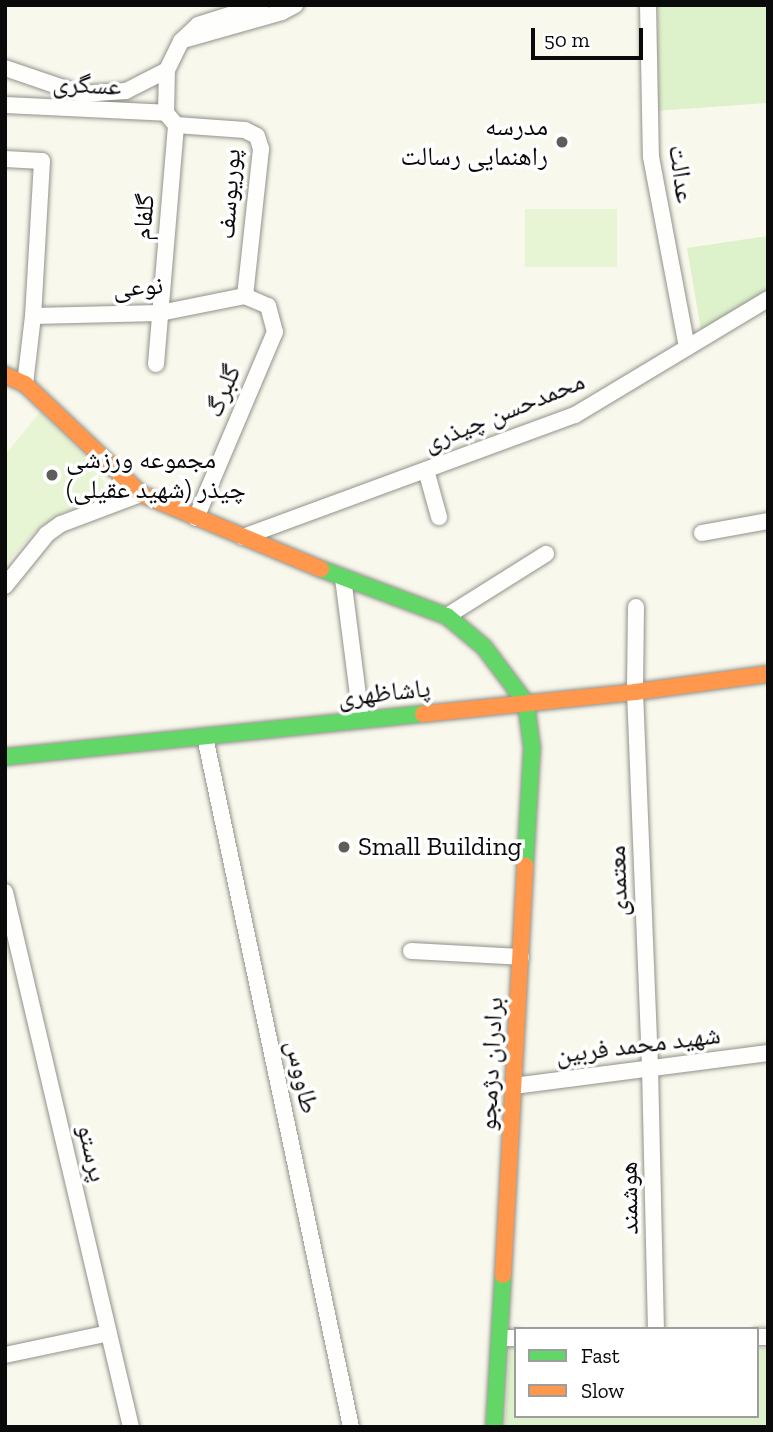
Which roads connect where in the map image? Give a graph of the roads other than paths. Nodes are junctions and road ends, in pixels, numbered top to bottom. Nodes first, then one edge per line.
1 (261, 5) edge
2 (295, 5) edge
3 (648, 5) edge
4 (181, 41) junction
5 (5, 68) edge
6 (167, 70) junction
7 (5, 105) edge
8 (171, 119) junction
9 (5, 159) edge
10 (244, 296) junction
11 (768, 299) edge
12 (160, 313) junction
13 (33, 316) junction
14 (687, 348) junction
15 (156, 364) dead end
16 (5, 375) edge
17 (25, 384) junction
18 (426, 470) junction
19 (142, 494) junction
20 (439, 517) dead end
21 (196, 518) junction
22 (768, 521) edge
23 (702, 533) dead end
24 (243, 537) junction
25 (546, 554) dead end
26 (343, 578) junction
27 (5, 586) edge
28 (636, 607) dead end
29 (447, 616) junction
30 (768, 674) edge
31 (635, 692) junction
32 (526, 703) junction
33 (361, 719) junction
34 (205, 737) junction
35 (5, 757) edge
36 (5, 891) edge
37 (411, 951) dead end
38 (521, 957) junction
39 (768, 1053) edge
40 (650, 1067) junction
41 (514, 1086) junction
42 (656, 1327) edge
43 (109, 1333) junction
44 (508, 1338) edge
45 (5, 1355) edge
46 (131, 1427) edge
47 (351, 1427) edge
48 (494, 1427) edge

1 - 4 street
2 - 4 street
3 - 14 street, عدالت
4 - 6 street
5 - 6 street, عسگری
6 - 8 street
7 - 8 street, عسگری
8 - 10 street, پوریوسف
8 - 12 street, گلفام
9 - 13 street
10 - 12 street, نوعی
10 - 21 street, گلبرگ
11 - 14 street, محمدحسن چیذری
12 - 13 street, نوعی
12 - 15 street, گلفام
13 - 17 street
14 - 18 street, محمدحسن چیذری
16 - 17 street
17 - 19 street
18 - 20 street
18 - 24 street, محمدحسن چیذری
19 - 21 street
19 - 27 street
21 - 24 street
22 - 23 street
24 - 26 street
25 - 29 street
26 - 29 street
26 - 33 street
28 - 31 street, معتمدی
29 - 32 street
30 - 31 street, پاشاظهری
31 - 32 street, پاشاظهری
31 - 40 street, معتمدی
32 - 33 street, پاشاظهری
32 - 38 street, برادران دژمجو
33 - 34 street, پاشاظهری
34 - 35 street, پاشاظهری
34 - 47 street, طاووس
36 - 43 street, پرستو
37 - 38 street
38 - 41 street, برادران دژمجو
39 - 40 street, شهید محمد فربین
40 - 41 street, شهید محمد فربین
40 - 42 street, هوشمند
41 - 44 street, برادران دژمجو
43 - 45 street
43 - 46 street, پرستو
44 - 48 street, برادران دژمجو

